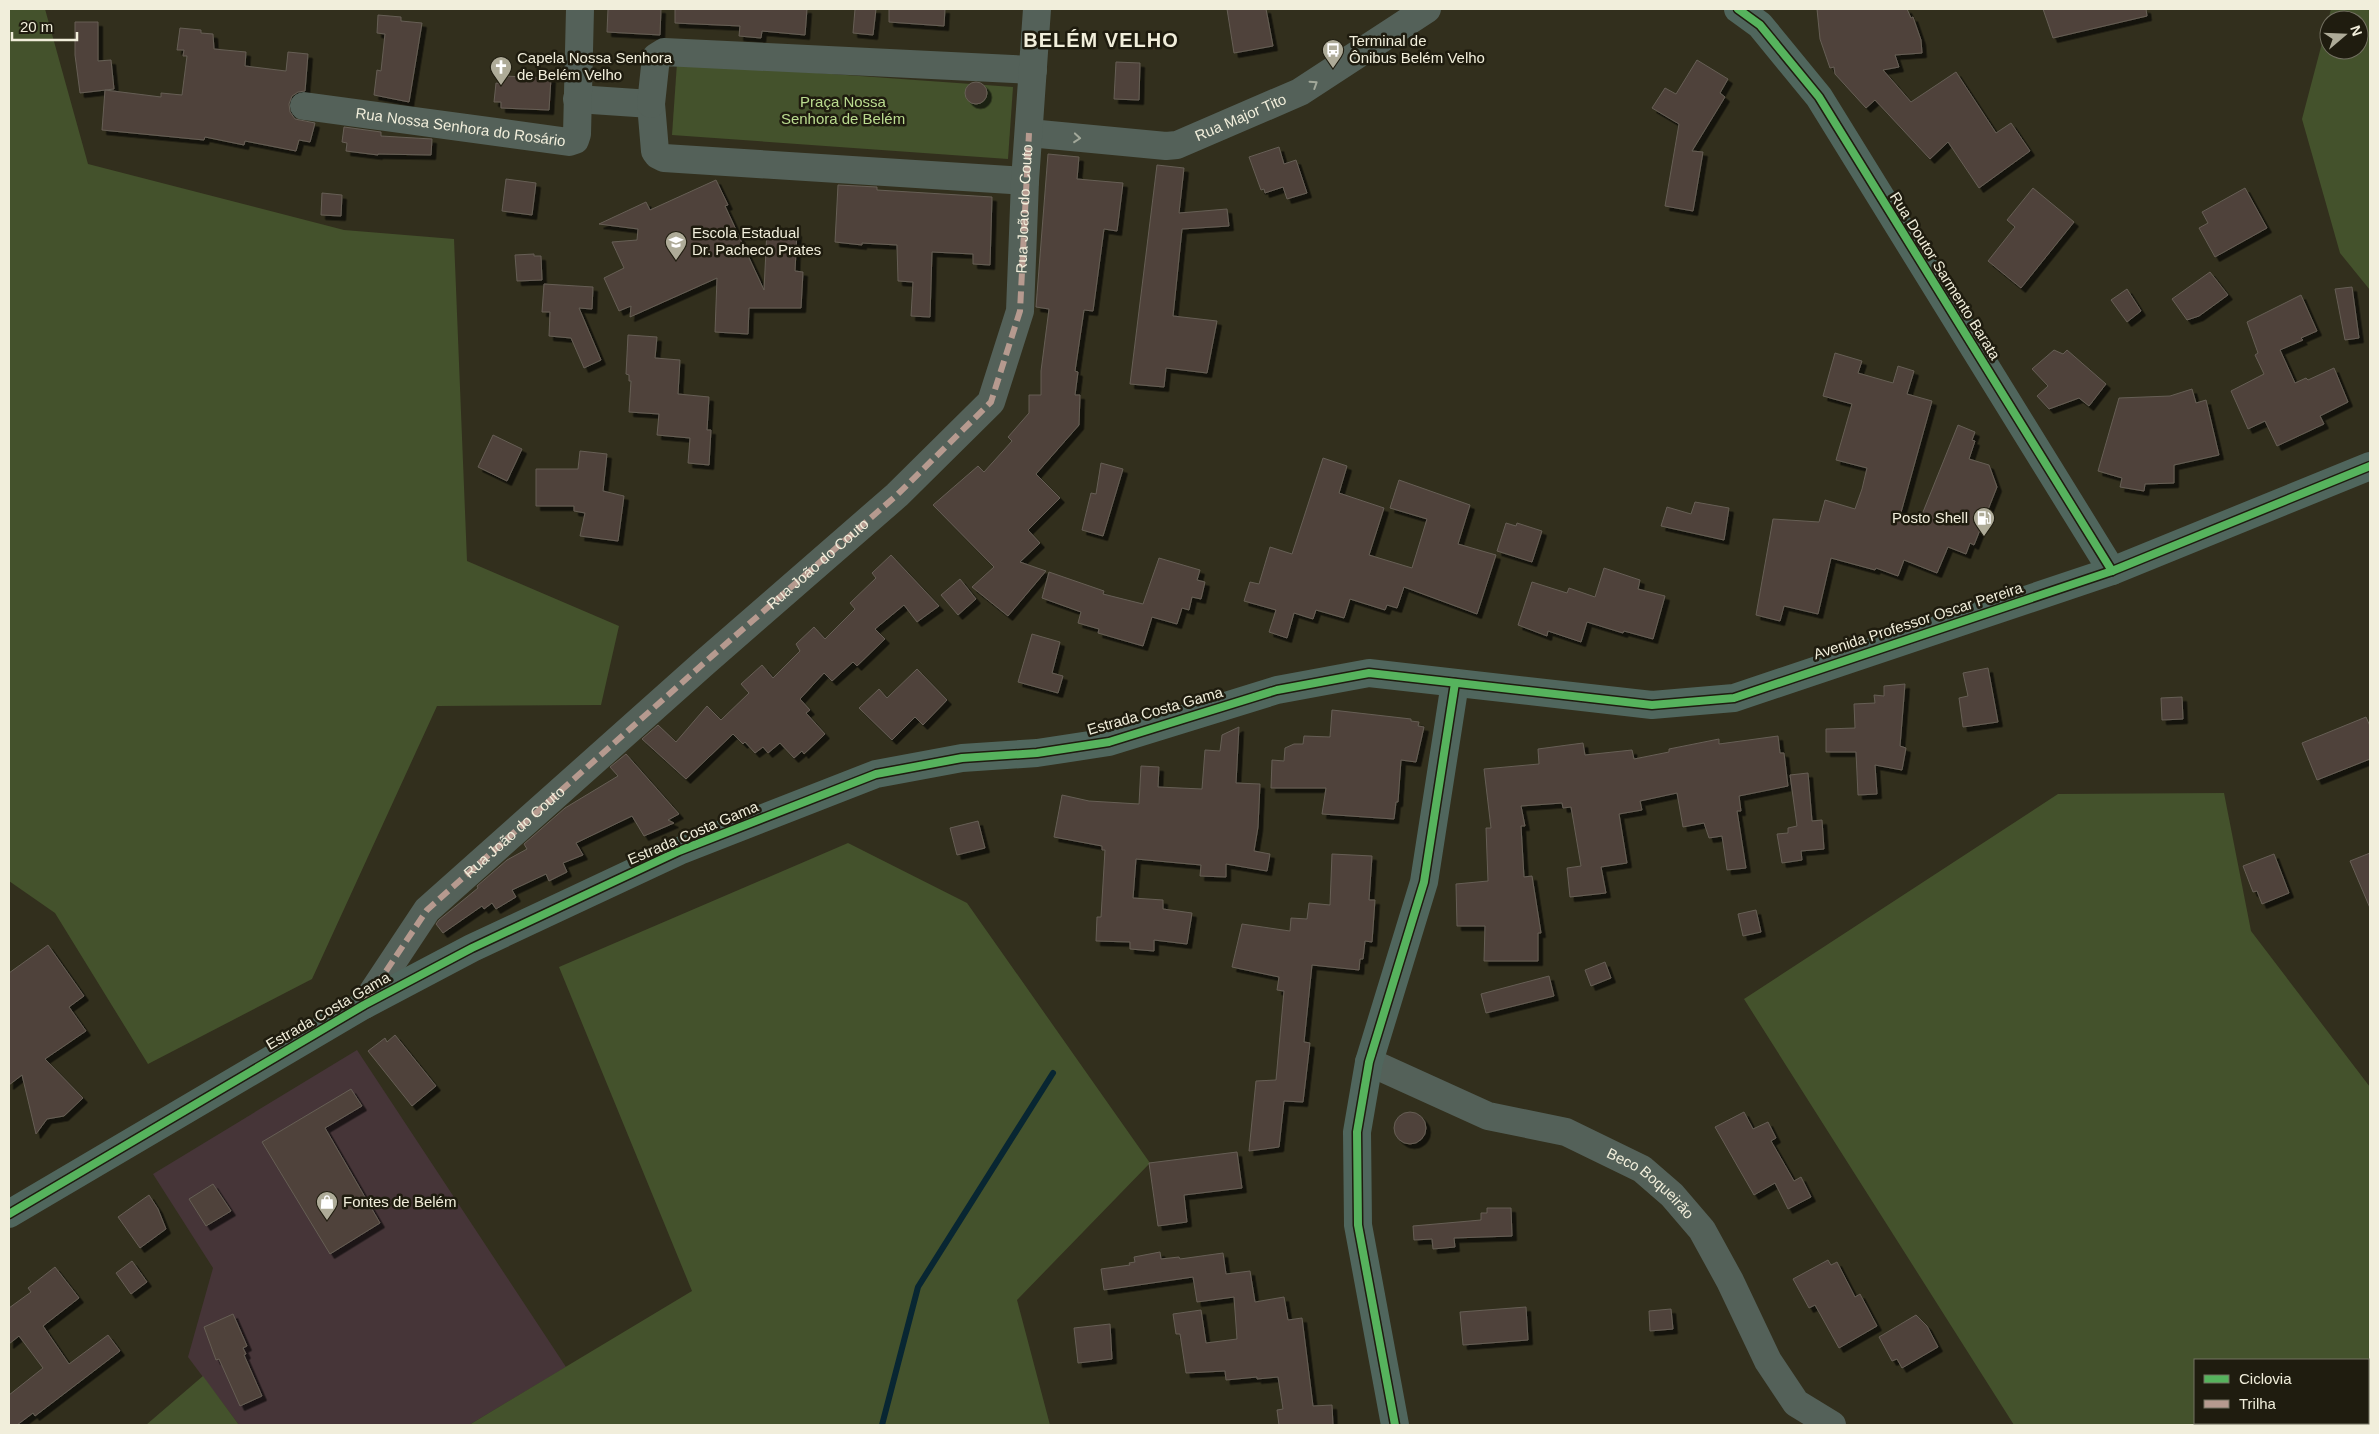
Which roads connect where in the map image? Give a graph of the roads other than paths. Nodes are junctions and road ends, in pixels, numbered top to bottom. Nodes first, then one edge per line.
1 (580, 9) edge
2 (1037, 9) edge
3 (1427, 9) edge
4 (1738, 9) edge
5 (1033, 70) junction
6 (577, 99) junction
7 (651, 104) junction
8 (304, 106) dead end
9 (1029, 133) junction
10 (1025, 181) junction
11 (2370, 466) edge
12 (2112, 571) junction
13 (1455, 683) junction
14 (364, 1005) junction
15 (1369, 1062) junction
16 (9, 1214) edge
17 (1395, 1425) edge
18 (1832, 1425) edge

1 - 6 street, Rua Nossa Senhora do Rosário
2 - 5 street, Rua João do Couto
9 -> 3 street, Rua Major Tito
4 - 12 main road, Rua Doutor Sarmento Barata
5 - 7 street
5 - 9 street, Rua João do Couto
6 - 7 street
6 - 8 street, Rua Nossa Senhora do Rosário
7 - 10 street
9 - 10 street, Rua João do Couto
10 - 14 street, Rua João do Couto
11 - 12 main road, Avenida Professor Oscar Pereira
12 - 13 main road, Avenida Professor Oscar Pereira
13 - 14 main road, Estrada Costa Gama
13 - 15 main road
14 - 16 main road, Estrada Costa Gama
15 - 17 main road
15 - 18 street, Beco Boqueirão

